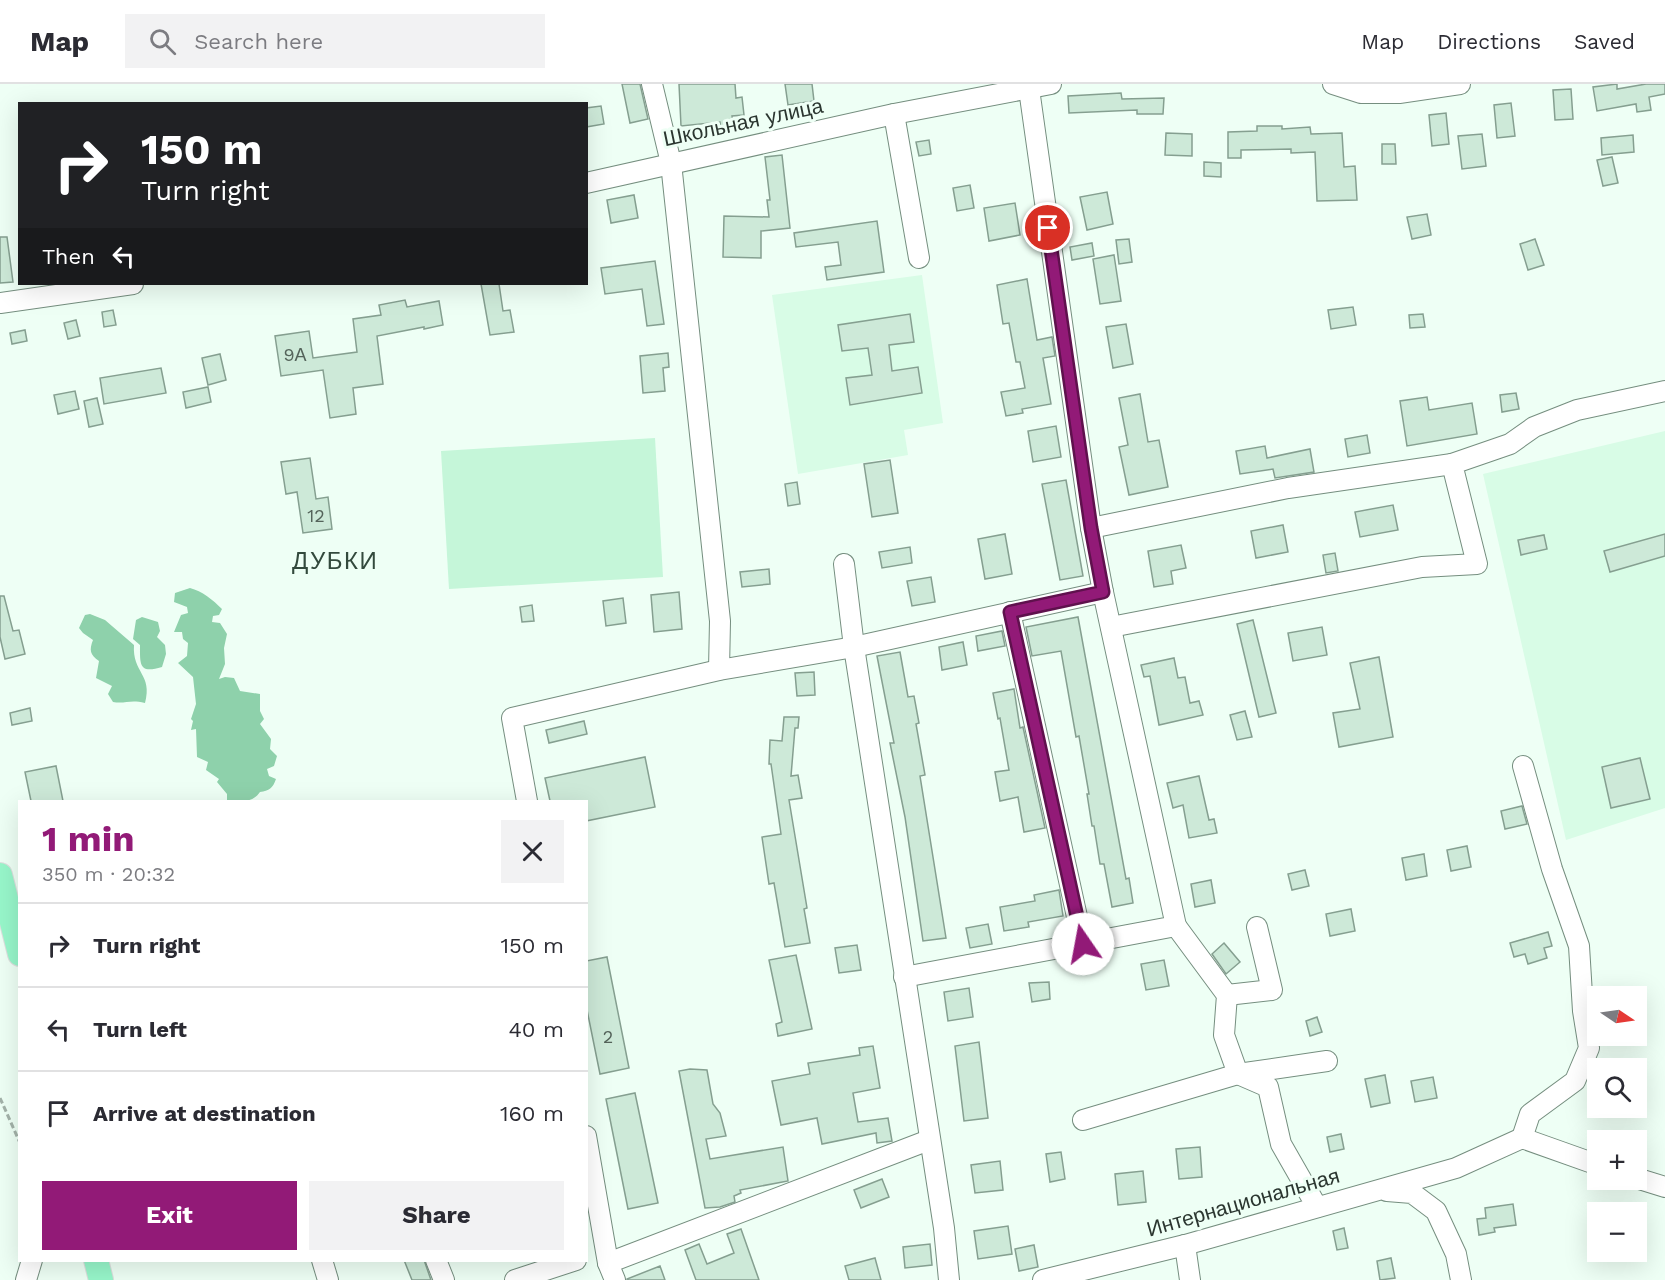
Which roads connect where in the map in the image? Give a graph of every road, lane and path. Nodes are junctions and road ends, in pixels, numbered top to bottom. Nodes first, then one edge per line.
1 (652, 84) edge
2 (1051, 84) edge
3 (1333, 84) edge
4 (1460, 84) edge
5 (1399, 88) edge
6 (1029, 89) junction
7 (894, 114) junction
8 (671, 163) junction
9 (588, 183) edge
10 (919, 258) dead end
11 (126, 285) edge
12 (0, 303) edge
13 (1665, 391) edge
14 (1452, 464) junction
15 (1091, 528) junction
16 (844, 564) dead end
17 (1103, 592) junction
18 (1010, 612) junction
19 (1111, 627) junction
20 (854, 647) junction
21 (719, 670) junction
22 (1523, 766) dead end
23 (527, 800) edge
24 (0, 875) edge
25 (1176, 926) junction
26 (1257, 927) dead end
27 (1083, 944) junction
28 (18, 946) edge
29 (904, 977) junction
30 (1227, 996) junction
31 (1327, 1061) dead end
32 (1238, 1074) junction
33 (0, 1098) edge
34 (1083, 1120) dead end
35 (18, 1138) edge
36 (1522, 1138) junction
37 (929, 1140) junction
38 (588, 1147) edge
39 (1587, 1161) edge
40 (1647, 1182) edge
41 (1665, 1188) edge
42 (1378, 1190) junction
43 (1317, 1207) junction
44 (1185, 1245) junction
45 (588, 1258) edge
46 (31, 1262) edge
47 (96, 1262) edge
48 (323, 1262) edge
49 (437, 1262) edge
50 (570, 1262) edge
51 (610, 1264) edge
52 (26, 1280) edge
53 (101, 1280) edge
54 (328, 1280) edge
55 (444, 1280) edge
56 (515, 1280) edge
57 (949, 1280) edge
58 (1043, 1280) edge
59 (1190, 1280) edge
60 (1461, 1280) edge

1 - 8 street
2 - 6 street, Школьная улица
3 - 5 street
4 - 5 street
6 - 7 street, Школьная улица
6 - 15 street
7 - 8 street, Школьная улица
7 - 10 street
8 - 9 street, Школьная улица
8 - 21 street
11 - 12 street
13 - 14 street
14 - 15 street
14 - 19 street
15 - 17 street
16 - 20 street
17 - 18 street
17 - 19 street
18 - 20 street
18 - 27 street
19 - 25 street
20 - 21 street
20 - 29 street
21 - 23 street
22 - 36 street
24 - 28 main road
25 - 27 street
25 - 30 street
26 - 30 street
27 - 29 street
29 - 37 street
30 - 32 street
31 - 32 street
32 - 34 street
32 - 43 street
33 - 35 path
36 - 39 street
36 - 42 street, Интернациональная
37 - 51 street
37 - 57 street
38 - 51 street
40 - 41 street
42 - 43 street, Интернациональная
42 - 60 street
43 - 44 street, Интернациональная
44 - 58 street, Интернациональная
44 - 59 street
45 - 51 street
46 - 52 street
47 - 53 main road
48 - 54 street
49 - 55 street
50 - 56 street

